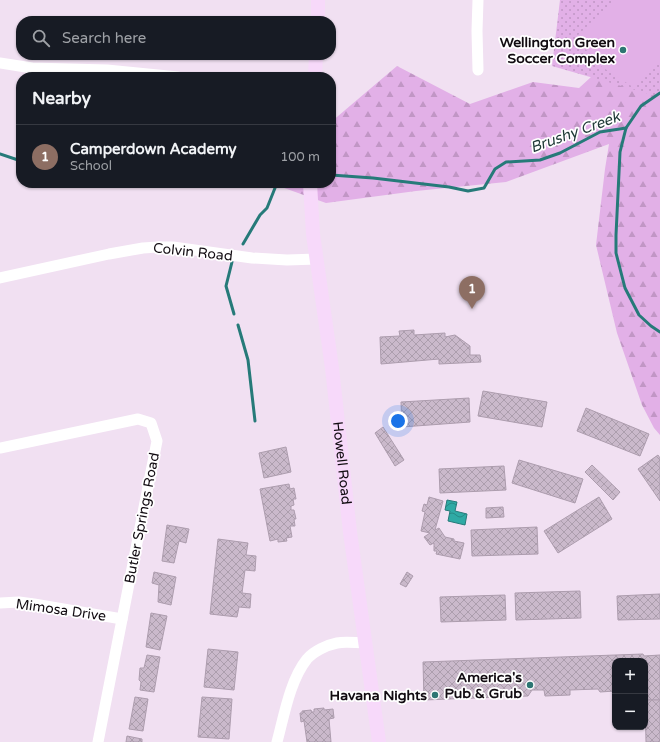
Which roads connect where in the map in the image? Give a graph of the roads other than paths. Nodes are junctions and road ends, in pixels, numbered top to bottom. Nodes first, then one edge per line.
1 (318, 0) edge
2 (478, 0) edge
3 (318, 16) edge
4 (316, 60) edge
5 (0, 63) edge
6 (478, 70) dead end
7 (127, 72) edge
8 (315, 72) edge
9 (310, 188) edge
10 (317, 259) junction
11 (0, 278) edge
12 (0, 448) edge
13 (0, 603) edge
14 (122, 619) junction
15 (365, 643) junction
16 (98, 742) edge
17 (277, 742) edge
18 (379, 742) edge

1 - 3 main road
2 - 6 street
4 - 8 main road
5 - 7 street
9 - 10 main road, Howell Road
10 - 11 street, Colvin Road
10 - 15 main road, Howell Road
12 - 14 street, Butler Springs Road
13 - 14 street, Mimosa Drive
14 - 16 street, Butler Springs Road
15 - 17 street
15 - 18 main road, Howell Road

